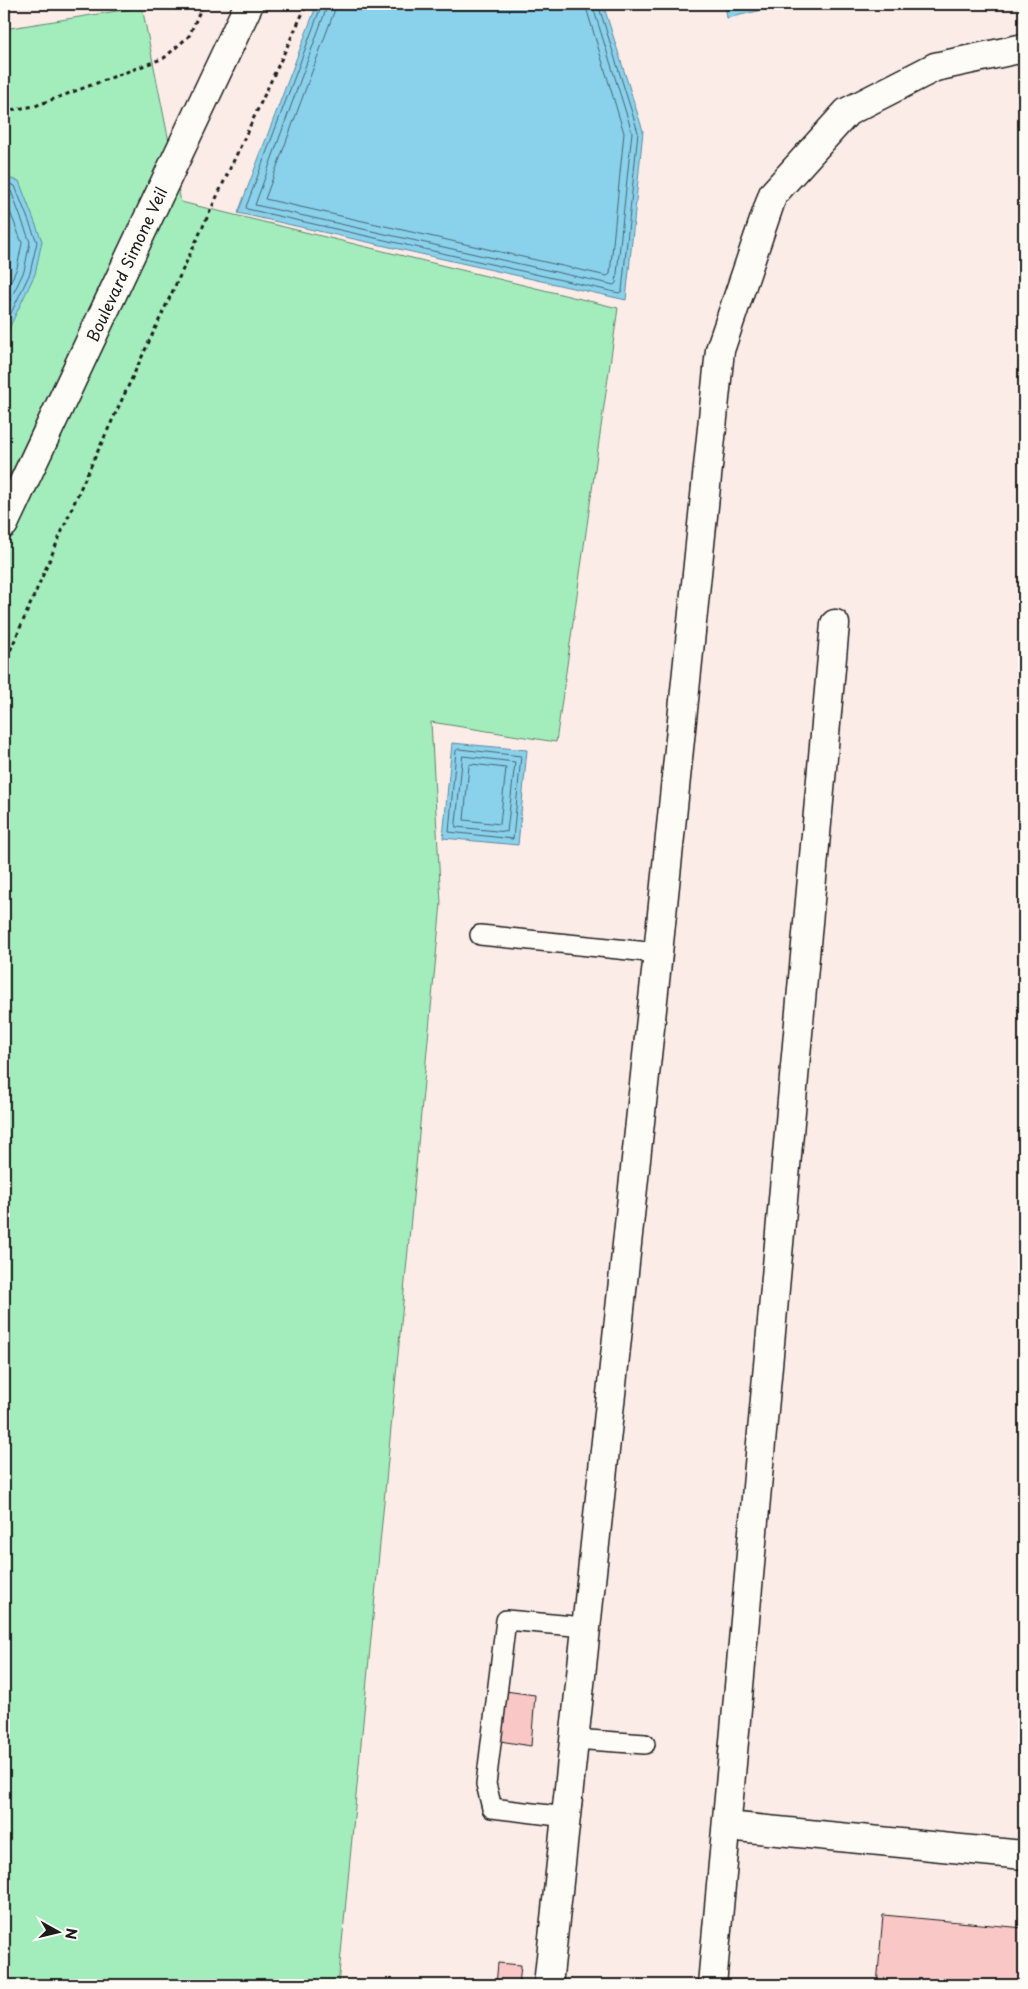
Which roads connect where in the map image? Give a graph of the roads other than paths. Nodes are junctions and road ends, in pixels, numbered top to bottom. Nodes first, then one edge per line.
1 (249, 4) edge
2 (1024, 48) edge
3 (4, 524) edge
4 (835, 624) dead end
5 (480, 936) dead end
6 (658, 953) junction
7 (585, 1627) junction
8 (574, 1739) junction
9 (645, 1744) dead end
10 (566, 1817) junction
11 (726, 1826) junction
12 (1024, 1855) edge
13 (548, 1985) edge
14 (712, 1985) edge

1 - 3 street, Boulevard Simone Veil
2 - 6 street
4 - 11 street
5 - 6 lane
6 - 7 street
7 - 8 street
7 - 10 lane
8 - 9 lane
8 - 10 street
10 - 13 street
11 - 12 street
11 - 14 street

